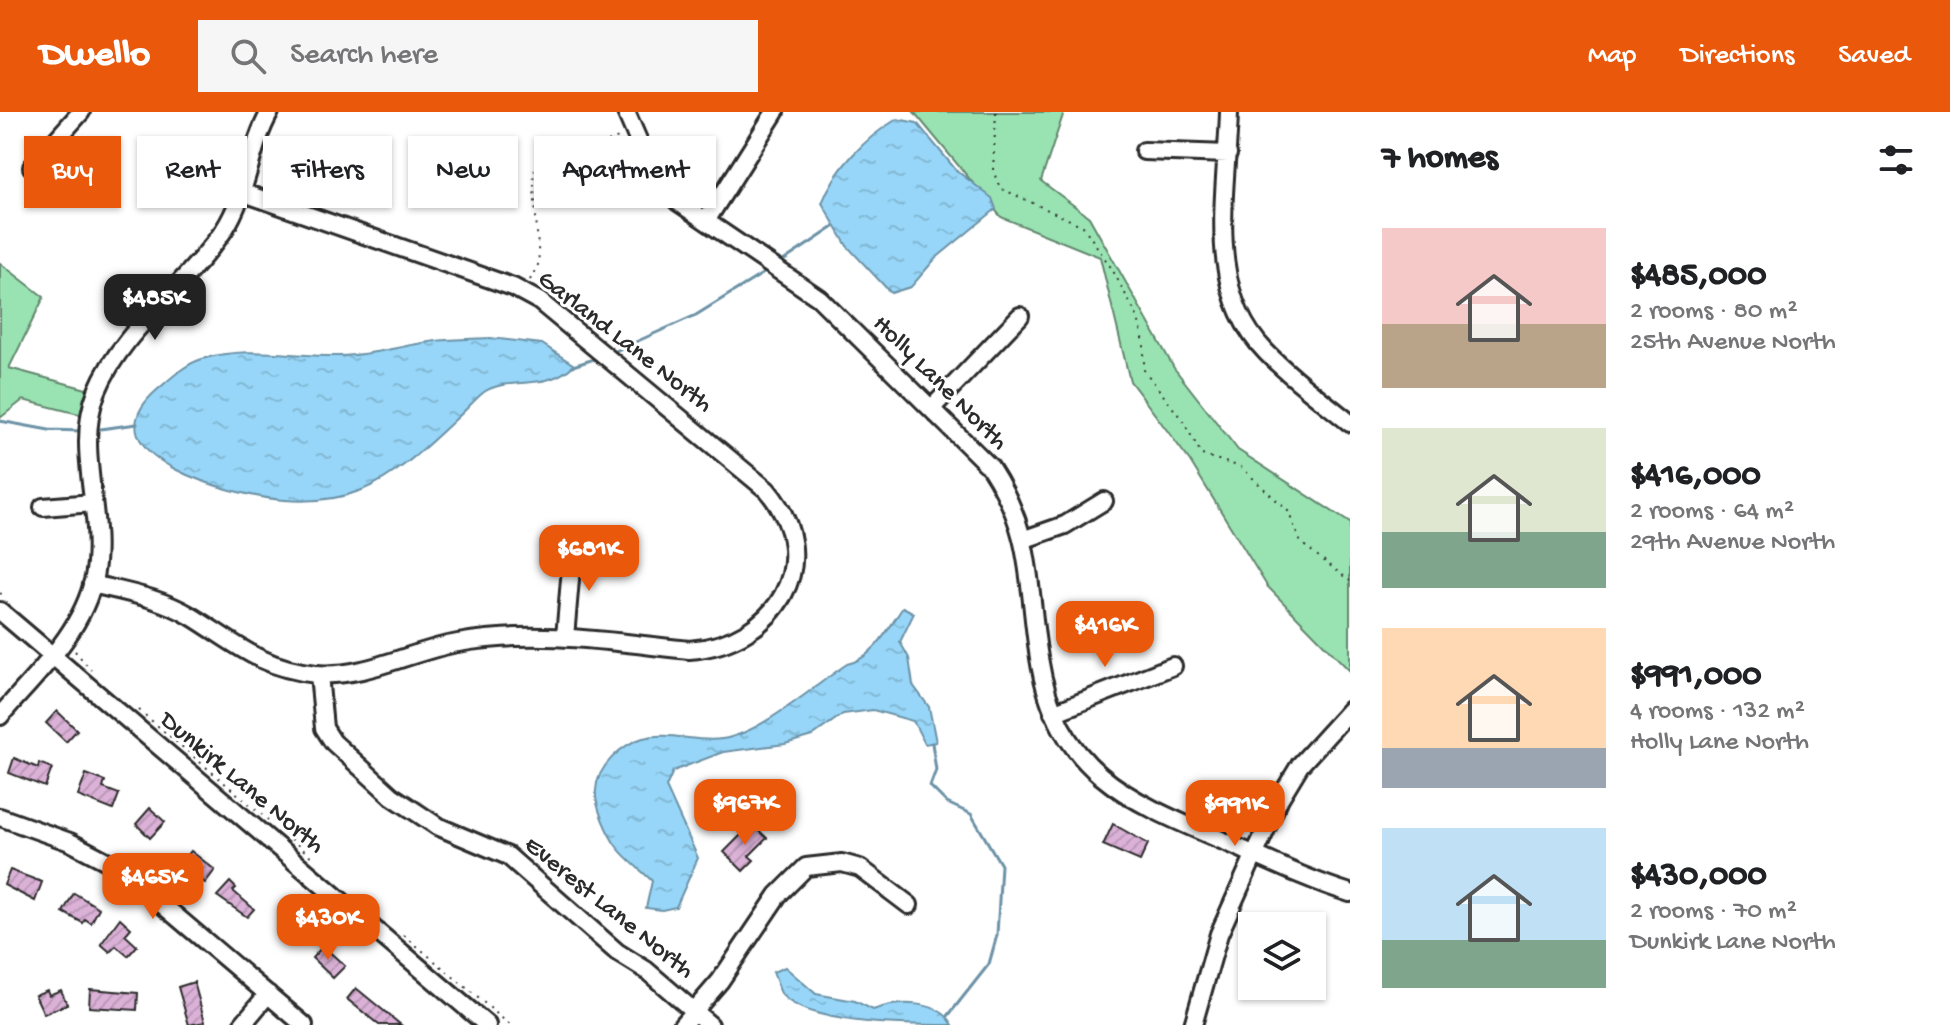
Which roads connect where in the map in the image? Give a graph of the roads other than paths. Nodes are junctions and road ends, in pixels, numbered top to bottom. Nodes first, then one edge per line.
1 (81, 112) edge
2 (270, 112) edge
3 (626, 112) edge
4 (775, 112) edge
5 (1229, 112) edge
6 (60, 136) edge
7 (1144, 151) dead end
8 (1228, 154) junction
9 (247, 182) edge
10 (247, 194) edge
11 (236, 208) edge
12 (706, 221) junction
13 (1020, 316) dead end
14 (932, 408) junction
15 (1350, 423) edge
16 (1104, 501) dead end
17 (93, 503) junction
18 (43, 507) dead end
19 (1025, 539) junction
20 (573, 545) dead end
21 (92, 584) junction
22 (5, 606) edge
23 (565, 637) junction
24 (57, 649) junction
25 (1173, 666) dead end
26 (319, 674) junction
27 (1350, 710) edge
28 (1053, 713) junction
29 (0, 716) edge
30 (0, 817) edge
31 (1254, 854) junction
32 (1350, 893) edge
33 (909, 905) dead end
34 (268, 994) junction
35 (694, 1011) junction
36 (242, 1025) edge
37 (304, 1025) edge
38 (487, 1025) edge
39 (682, 1025) edge
40 (710, 1025) edge
41 (1193, 1025) edge

1 - 6 street
2 - 9 street
3 - 12 street, Holly Lane North
4 - 12 street
5 - 8 street
7 - 8 street
8 - 15 street
10 - 23 street, Garland Lane North
11 - 17 street
12 - 14 street, Holly Lane North
13 - 14 street
14 - 19 street, Holly Lane North
16 - 19 street
17 - 18 street
17 - 21 street
19 - 28 street, Holly Lane North
20 - 23 street
21 - 24 street
21 - 26 street
22 - 24 street, Dunkirk Lane North
23 - 26 street
24 - 29 street
24 - 38 street, Dunkirk Lane North
25 - 28 street
26 - 35 street, Everest Lane North
27 - 31 street
28 - 31 street, Holly Lane North
30 - 34 street
31 - 32 street, Holly Lane North
31 - 41 street
33 - 35 street
34 - 36 street
34 - 37 street
35 - 39 street
35 - 40 street, Everest Lane North

